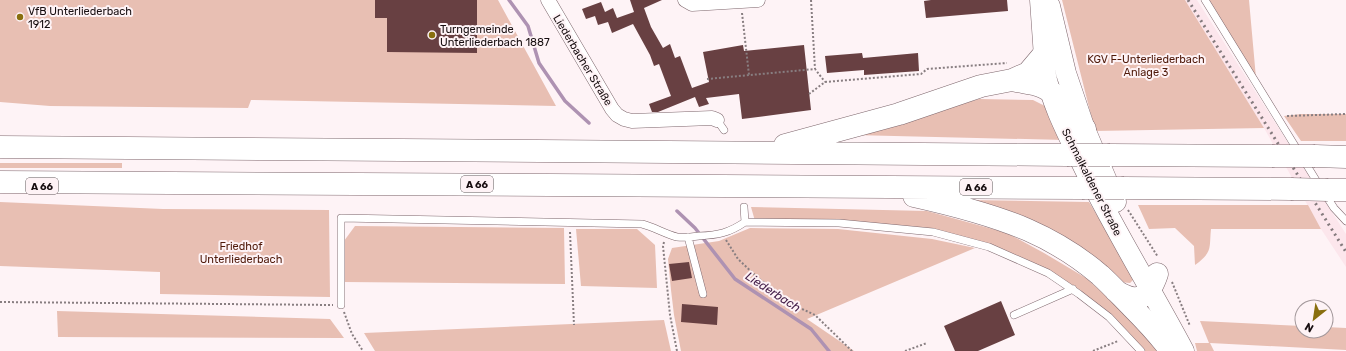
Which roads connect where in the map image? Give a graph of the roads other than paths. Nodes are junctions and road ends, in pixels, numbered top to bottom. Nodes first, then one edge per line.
1 (548, 0) edge
2 (685, 0) edge
3 (758, 0) edge
4 (1040, 0) edge
5 (1049, 0) edge
6 (1204, 0) edge
7 (1044, 54) junction
8 (1012, 71) junction
9 (1050, 91) junction
10 (721, 125) dead end
11 (1085, 129) junction
12 (0, 147) edge
13 (760, 152) junction
14 (1346, 157) edge
15 (0, 182) edge
16 (85, 182) junction
17 (869, 187) junction
18 (0, 190) edge
19 (1337, 190) edge
20 (744, 207) dead end
21 (1346, 221) edge
22 (745, 222) junction
23 (690, 237) junction
24 (1154, 282) junction
25 (1072, 289) junction
26 (1116, 291) junction
27 (703, 294) dead end
28 (341, 305) road end
29 (1014, 315) dead end
30 (1142, 351) edge
31 (1171, 351) edge
32 (1184, 351) edge
33 (1189, 351) edge

1 - 10 street, Liederbacher Straße
2 - 3 street
4 - 7 main road, Schmalkaldener Straße
5 - 11 main road, Schmalkaldener Straße
6 - 21 lane
7 - 8 highway
7 - 9 main road, Schmalkaldener Straße
8 - 9 highway
8 - 13 highway
9 - 11 highway
9 - 24 main road, Schmalkaldener Straße
11 - 24 main road, Schmalkaldener Straße
12 - 13 highway
13 - 14 highway, bridge
15 - 16 highway, A 66
16 - 17 highway, A 66
16 - 18 highway, A 66
17 - 19 highway, A 66, bridge
17 - 26 highway
20 - 22 lane
22 - 23 lane
22 - 25 lane
23 - 27 lane
23 - 28 lane
24 - 26 highway
24 - 32 main road, Schmalkaldener Straße
24 - 33 main road, Schmalkaldener Straße
25 - 29 lane
25 - 30 lane
26 - 31 highway

